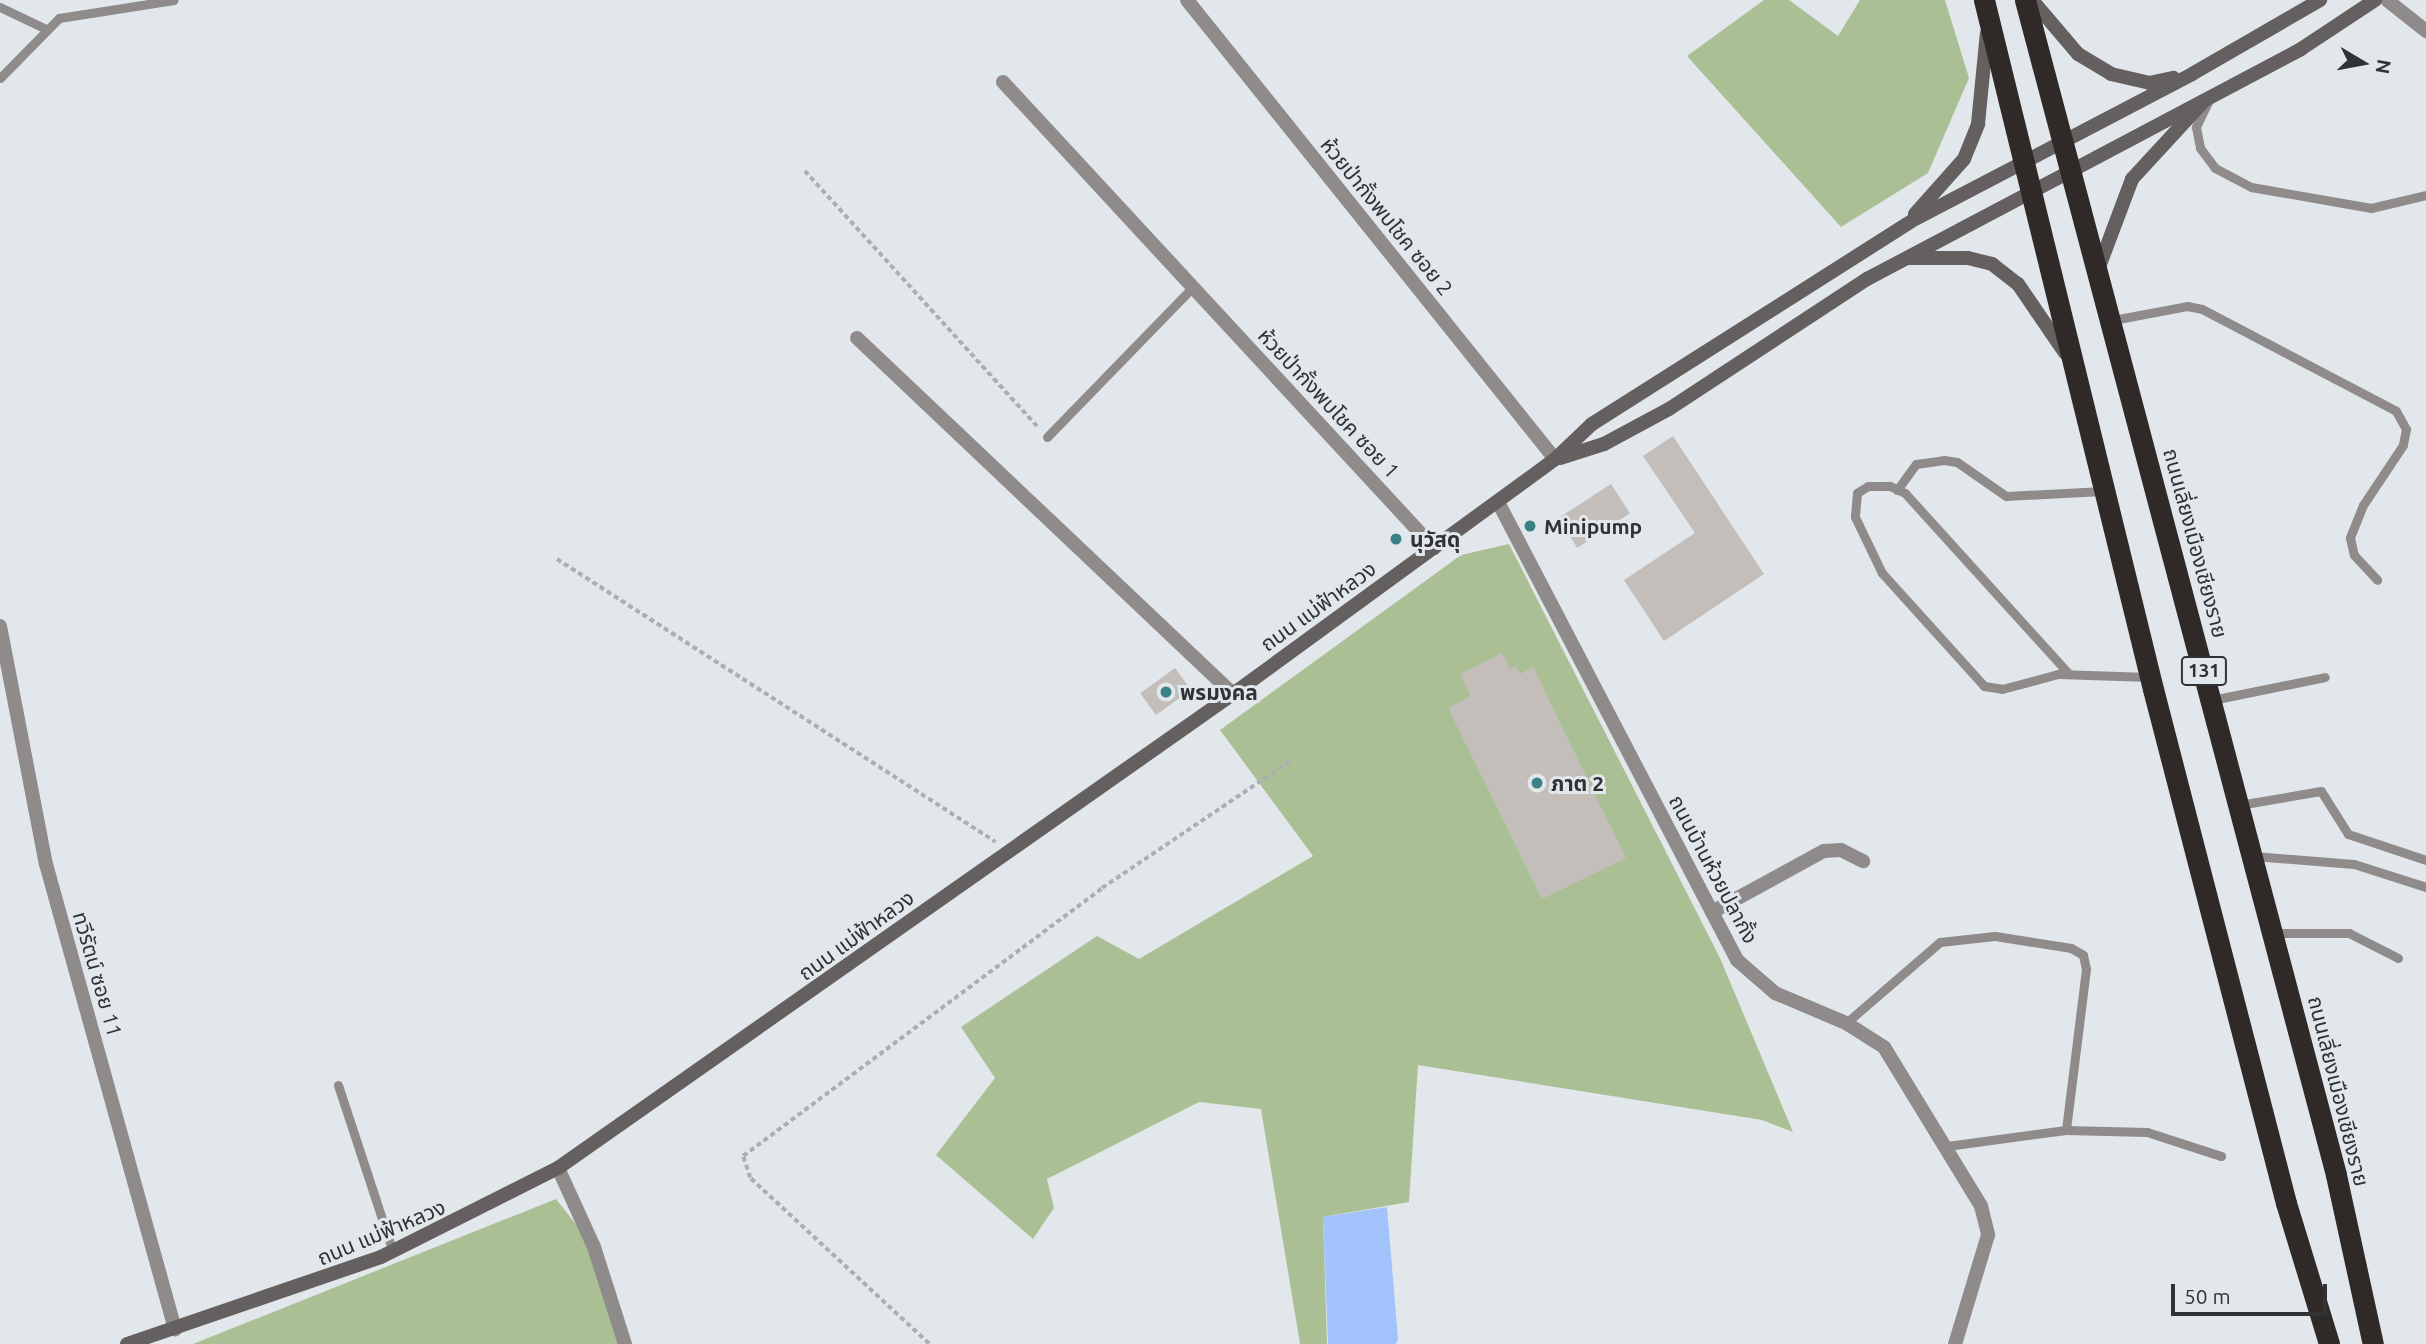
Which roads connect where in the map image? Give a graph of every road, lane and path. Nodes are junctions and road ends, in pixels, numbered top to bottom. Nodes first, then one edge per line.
1 (174, 0) edge
2 (1187, 0) edge
3 (2025, 0) edge
4 (2032, 0) edge
5 (2320, 0) edge
6 (2375, 0) edge
7 (2386, 0) edge
8 (0, 7) edge
9 (1986, 10) edge
10 (46, 29) junction
11 (2426, 31) edge
12 (2192, 74) junction
13 (0, 78) edge
14 (1003, 82) dead end
15 (2212, 94) junction
16 (2063, 142) junction
17 (2024, 162) junction
18 (805, 171) dead end
19 (2070, 175) junction
20 (2033, 194) junction
21 (2426, 195) edge
22 (1896, 231) junction
23 (1906, 258) junction
24 (2099, 267) junction
25 (1194, 287) junction
26 (2113, 320) junction
27 (857, 338) dead end
28 (2077, 373) junction
29 (1047, 437) joint
30 (1555, 459) junction
31 (1897, 490) junction
32 (2104, 491) junction
33 (1498, 502) junction
34 (1434, 548) junction
35 (557, 559) dead end
36 (2377, 580) dead end
37 (0, 626) edge
38 (2069, 674) junction
39 (2150, 677) junction
40 (2325, 677) dead end
41 (1233, 694) junction
42 (2212, 700) junction
43 (1290, 761) dead end
44 (2239, 805) junction
45 (1009, 851) junction
46 (2252, 856) junction
47 (1863, 860) dead end
48 (2426, 860) edge
49 (2426, 887) edge
50 (1712, 912) junction
51 (2273, 933) junction
52 (2398, 958) dead end
53 (1846, 1023) junction
54 (338, 1086) dead end
55 (2066, 1130) junction
56 (1947, 1146) junction
57 (2221, 1156) dead end
58 (558, 1168) junction
59 (393, 1252) junction
60 (175, 1329) junction
61 (127, 1344) edge
62 (625, 1344) edge
63 (929, 1344) edge
64 (1955, 1344) edge
65 (2329, 1344) edge
66 (2373, 1344) edge

1 - 10 lane
2 - 30 street, ห้วยป่ากั้งพบโชค ซอย 2
3 - 16 highway, ถนนเลี่ยงเมืองเชียงราย / 131
4 - 12 street
5 - 12 street
6 - 15 street
7 - 11 street
8 - 10 lane
9 - 17 highway, 131
9 - 22 street
10 - 13 lane
12 - 16 street
14 - 25 street, ห้วยป่ากั้งพบโชค ซอย 1
15 - 19 street
15 - 21 lane
15 - 24 street
16 - 17 street
16 - 19 highway, ถนนเลี่ยงเมืองเชียงราย / 131
17 - 20 highway, 131
17 - 22 street
18 - 29 path
19 - 20 street
19 - 24 highway, ถนนเลี่ยงเมืองเชียงราย / 131
20 - 23 street
20 - 28 highway, 131
22 - 30 street
23 - 28 street
23 - 30 street
24 - 26 highway, ถนนเลี่ยงเมืองเชียงราย / 131
25 - 29 lane
25 - 34 street, ห้วยป่ากั้งพบโชค ซอย 1
26 - 36 lane
26 - 42 highway, ถนนเลี่ยงเมืองเชียงราย / 131
27 - 41 street
28 - 32 highway, 131
30 - 33 street, ถนน แม่ฟ้าหลวง
31 - 32 lane
31 - 38 lane
31 - 38 lane
32 - 39 highway, 131
33 - 34 street, ถนน แม่ฟ้าหลวง
33 - 50 street, ถนนบ้านห้วยปลากั้ง
34 - 41 street, ถนน แม่ฟ้าหลวง
35 - 45 path
37 - 60 street, ทวีรัตน์ ซอย 11
38 - 39 lane
39 - 65 highway, 131
40 - 42 lane
41 - 45 street, ถนน แม่ฟ้าหลวง
42 - 44 highway, ถนนเลี่ยงเมืองเชียงราย / 131
43 - 63 path
44 - 46 highway, ถนนเลี่ยงเมืองเชียงราย / 131
44 - 48 lane
45 - 58 street, ถนน แม่ฟ้าหลวง
46 - 49 lane
46 - 51 highway, ถนนเลี่ยงเมืองเชียงราย / 131
47 - 50 street
50 - 53 street, ถนนบ้านห้วยปลากั้ง
51 - 52 lane
51 - 66 highway, ถนนเลี่ยงเมืองเชียงราย / 131
53 - 55 lane
53 - 56 street, ถนนบ้านห้วยปลากั้ง
54 - 59 lane
55 - 56 lane
55 - 57 lane
56 - 64 street, ถนนบ้านห้วยปลากั้ง
58 - 59 street, ถนน แม่ฟ้าหลวง
58 - 62 street
59 - 60 street, ถนน แม่ฟ้าหลวง
60 - 61 street, ถนน แม่ฟ้าหลวง

